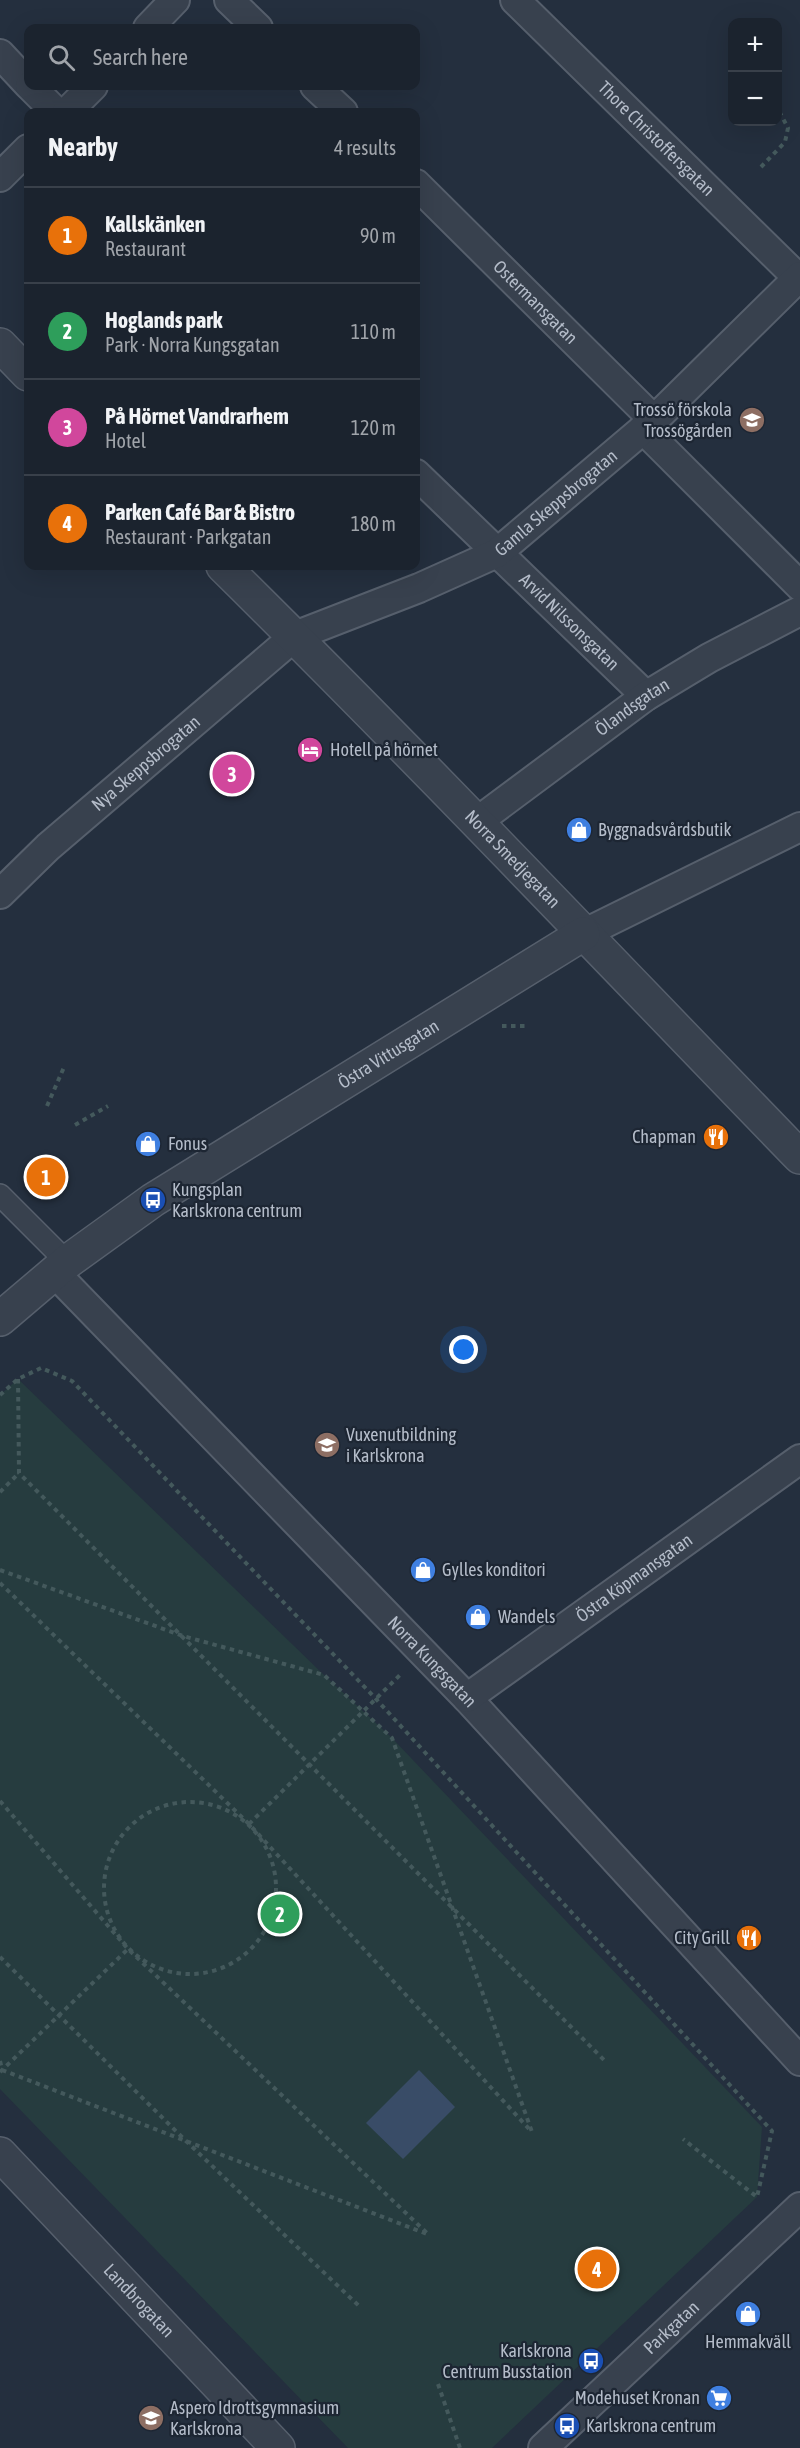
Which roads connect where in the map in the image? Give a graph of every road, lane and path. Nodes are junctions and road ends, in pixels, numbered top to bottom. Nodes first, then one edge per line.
1 (176, 0) edge
2 (229, 0) edge
3 (515, 0) edge
4 (152, 24) edge
5 (254, 24) edge
6 (0, 54) edge
7 (24, 80) edge
8 (34, 90) edge
9 (89, 90) edge
10 (319, 90) edge
11 (52, 108) edge
12 (71, 108) edge
13 (339, 108) edge
14 (782, 118) edge
15 (24, 153) edge
16 (761, 167) dead end
17 (0, 177) edge
18 (420, 188) edge
19 (799, 277) edge
20 (0, 345) edge
21 (24, 370) edge
22 (648, 424) junction
23 (420, 478) edge
24 (496, 553) junction
25 (227, 570) edge
26 (800, 586) edge
27 (800, 611) edge
28 (295, 636) junction
29 (646, 696) junction
30 (478, 821) junction
31 (800, 827) edge
32 (0, 894) edge
33 (583, 934) junction
34 (499, 1026) dead end
35 (525, 1026) dead end
36 (65, 1065) dead end
37 (47, 1106) dead end
38 (108, 1106) dead end
39 (75, 1125) dead end
40 (800, 1157) edge
41 (0, 1195) edge
42 (60, 1267) junction
43 (0, 1319) edge
44 (18, 1379) junction
45 (0, 1395) edge
46 (800, 1459) edge
47 (19, 1473) junction
48 (0, 1492) edge
49 (0, 1570) edge
50 (0, 1583) edge
51 (183, 1636) junction
52 (423, 1652) junction
53 (467, 1698) junction
54 (376, 1699) junction
55 (362, 1712) junction
56 (310, 1764) junction
57 (0, 1801) edge
58 (249, 1824) junction
59 (452, 1909) junction
60 (128, 1949) junction
61 (0, 1957) edge
62 (58, 2016) junction
63 (604, 2060) dead end
64 (0, 2061) edge
65 (800, 2061) edge
66 (1, 2071) edge
67 (683, 2139) dead end
68 (186, 2141) junction
69 (0, 2154) edge
70 (800, 2207) edge
71 (359, 2306) dead end
72 (438, 2384) dead end
73 (278, 2448) edge
74 (460, 2448) edge
75 (543, 2448) edge

1 - 4 street
2 - 5 street
3 - 19 street, Thore Christoffersgatan
6 - 7 street
8 - 11 street
9 - 12 street
10 - 13 street
14 - 16 path
15 - 17 street
18 - 22 street, Ostermansgatan
19 - 22 street, Gamla Skeppsbrogatan
20 - 21 street
22 - 24 street, Gamla Skeppsbrogatan
22 - 26 street, Ostermansgatan
23 - 24 street, Arvid Nilssonsgatan
24 - 28 street, Gamla Skeppsbrogatan
24 - 29 street, Arvid Nilssonsgatan
25 - 28 street, Norra Smedjegatan
27 - 29 street, Ölandsgatan
28 - 30 street, Norra Smedjegatan
28 - 32 street, Nya Skeppsbrogatan
29 - 30 street, Ölandsgatan
30 - 33 street, Norra Smedjegatan
31 - 33 street, Östra Vittusgatan
33 - 40 street, Norra Smedjegatan
33 - 42 street, Östra Vittusgatan
34 - 35 path
36 - 37 path
38 - 39 path
41 - 42 street, Norra Kungsgatan
42 - 43 street, Östra Vittusgatan
42 - 52 street, Norra Kungsgatan
44 - 45 path
44 - 47 path
44 - 54 path
46 - 53 street, Östra Köpmansgatan
47 - 48 path
47 - 51 path
49 - 51 path
50 - 58 path
51 - 55 path
51 - 56 path
52 - 53 street, Norra Kungsgatan
52 - 54 path
53 - 65 street, Norra Kungsgatan
54 - 55 path
54 - 67 path
55 - 56 path
55 - 59 path
56 - 58 path
56 - 59 path
57 - 60 path
58 - 59 path
58 - 60 path
58 - 60 path
59 - 63 path
60 - 62 path
60 - 68 path
61 - 62 path
62 - 66 path
62 - 68 path
64 - 66 path
66 - 68 path
68 - 71 path
69 - 73 street, Landbrogatan
70 - 75 street, Parkgatan
72 - 74 path

